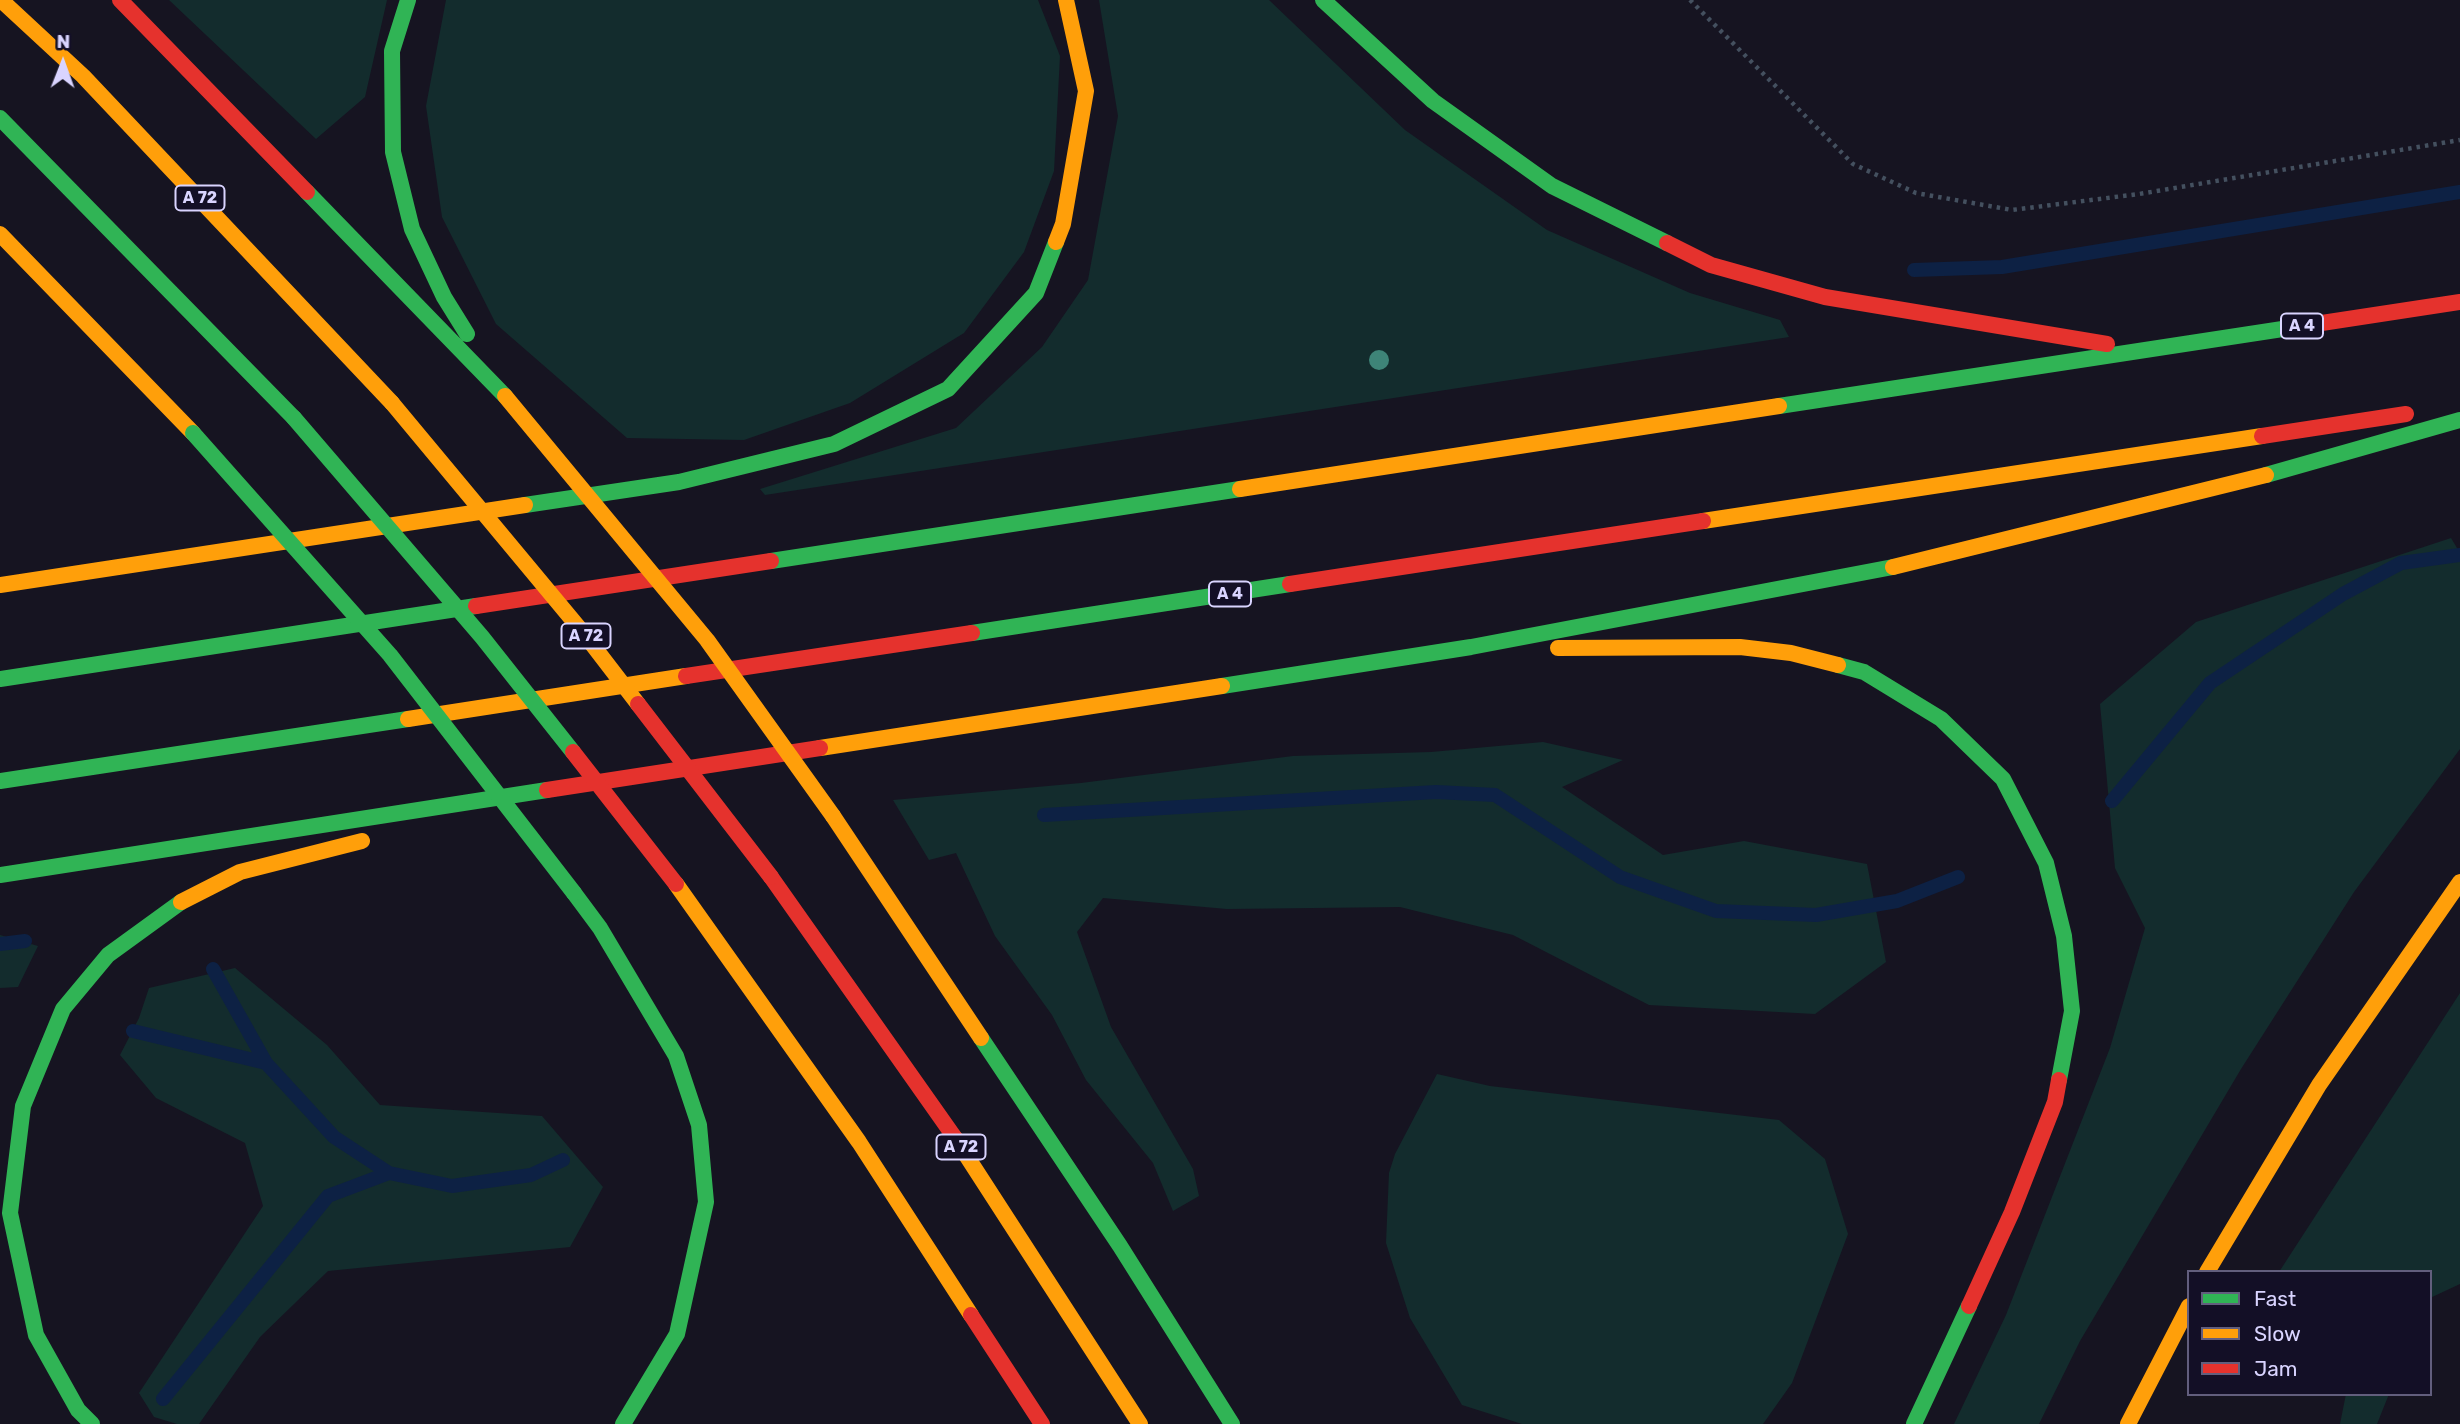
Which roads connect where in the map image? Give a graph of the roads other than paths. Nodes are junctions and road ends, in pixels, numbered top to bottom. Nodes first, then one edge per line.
1 (1, 0) edge
2 (120, 0) edge
3 (408, 0) edge
4 (1066, 0) edge
5 (1323, 0) edge
6 (0, 118) edge
7 (0, 234) edge
8 (2460, 302) edge
9 (2143, 350) junction
10 (505, 396) junction
11 (2460, 405) edge
12 (2460, 420) edge
13 (0, 585) edge
14 (1471, 646) junction
15 (0, 679) edge
16 (0, 781) edge
17 (484, 800) junction
18 (0, 875) edge
19 (2460, 882) edge
20 (2208, 1270) edge
21 (2187, 1310) edge
22 (1208, 1382) junction
23 (92, 1424) edge
24 (623, 1424) edge
25 (1042, 1424) edge
26 (1140, 1424) edge
27 (1231, 1424) edge
28 (1251, 1424) edge
29 (1914, 1424) edge
30 (2128, 1424) edge

1 - 26 highway, A 72, bridge
2 - 10 highway
3 - 10 highway
4 - 13 highway
5 - 9 highway
6 - 25 highway, bridge
7 - 24 highway, bridge
8 - 9 highway, A 4
9 - 15 highway, A 4
10 - 22 highway, bridge
11 - 16 highway, A 4
12 - 14 highway
14 - 17 highway
14 - 29 highway
17 - 18 highway
17 - 23 highway
19 - 20 highway
21 - 30 highway
22 - 27 highway
22 - 28 highway

